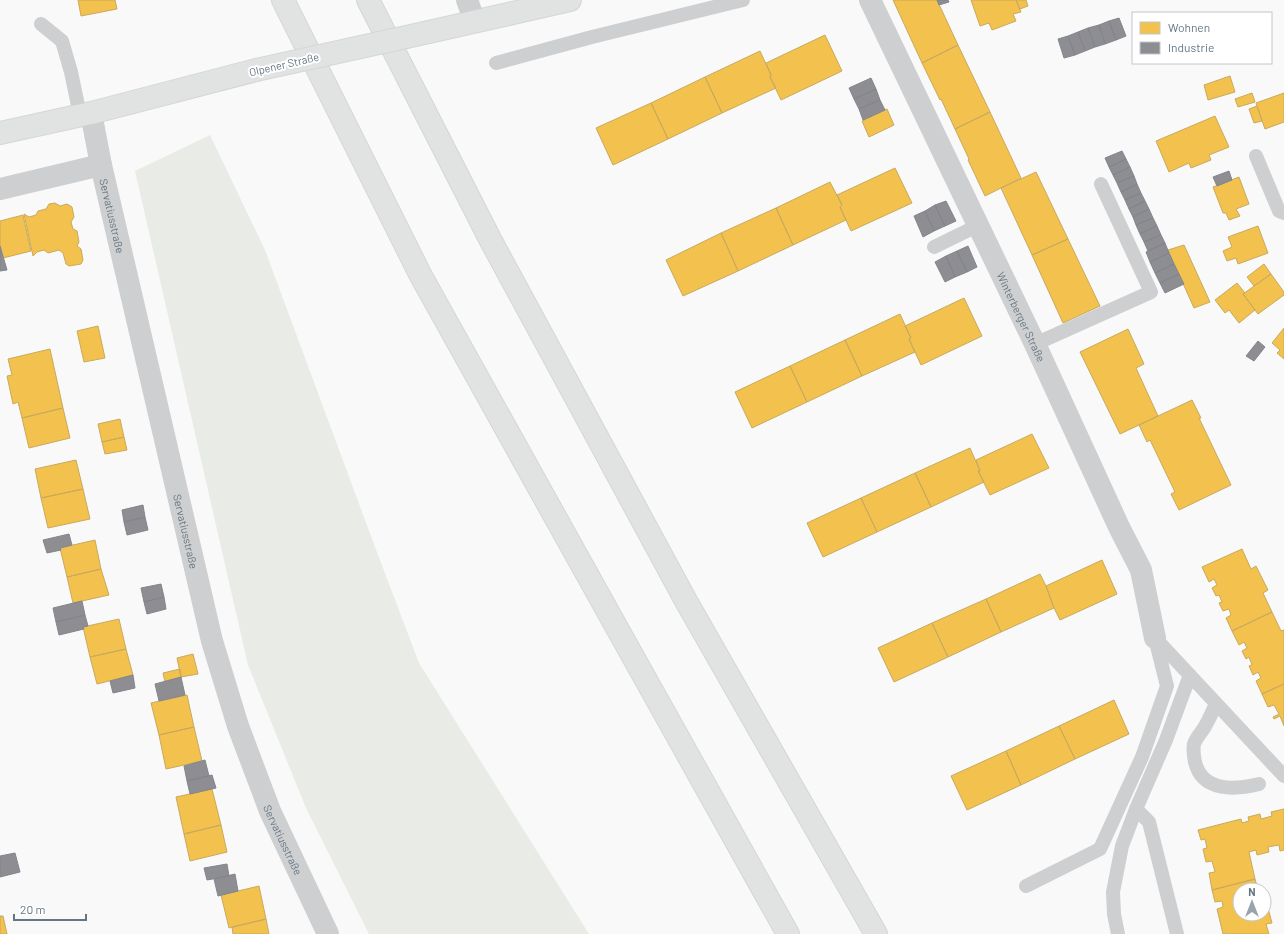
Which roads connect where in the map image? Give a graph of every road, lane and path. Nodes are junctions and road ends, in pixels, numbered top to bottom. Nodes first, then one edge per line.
1 (284, 0) edge
2 (368, 0) edge
3 (468, 0) edge
4 (570, 0) edge
5 (743, 0) edge
6 (870, 0) edge
7 (475, 22) junction
8 (41, 24) dead end
9 (496, 63) dead end
10 (86, 114) junction
11 (0, 133) edge
12 (1256, 156) dead end
13 (101, 165) junction
14 (1101, 184) dead end
15 (0, 189) edge
16 (1284, 213) edge
17 (979, 226) junction
18 (934, 247) dead end
19 (1035, 344) junction
20 (1155, 638) junction
21 (1190, 676) junction
22 (1216, 704) junction
23 (1284, 776) edge
24 (1259, 784) dead end
25 (1136, 809) junction
26 (1026, 886) dead end
27 (328, 934) edge
28 (788, 934) edge
29 (876, 934) edge
30 (1118, 934) edge
31 (1177, 934) edge

1 - 28 main road
2 - 29 main road
3 - 7 street
4 - 7 main road, Olpener Straße
5 - 9 lane
6 - 17 street, Winterberger Straße
7 - 10 main road, Olpener Straße, bridge
8 - 10 lane
10 - 11 main road, Olpener Straße
10 - 13 street, Servatiusstraße
12 - 16 lane
13 - 15 street
13 - 27 street, Servatiusstraße
14 - 19 lane
17 - 18 lane
17 - 19 street, Winterberger Straße
19 - 20 street, Winterberger Straße
20 - 21 lane
20 - 26 lane
21 - 22 lane
21 - 25 lane
22 - 23 lane
22 - 24 lane
25 - 30 lane
25 - 31 lane

